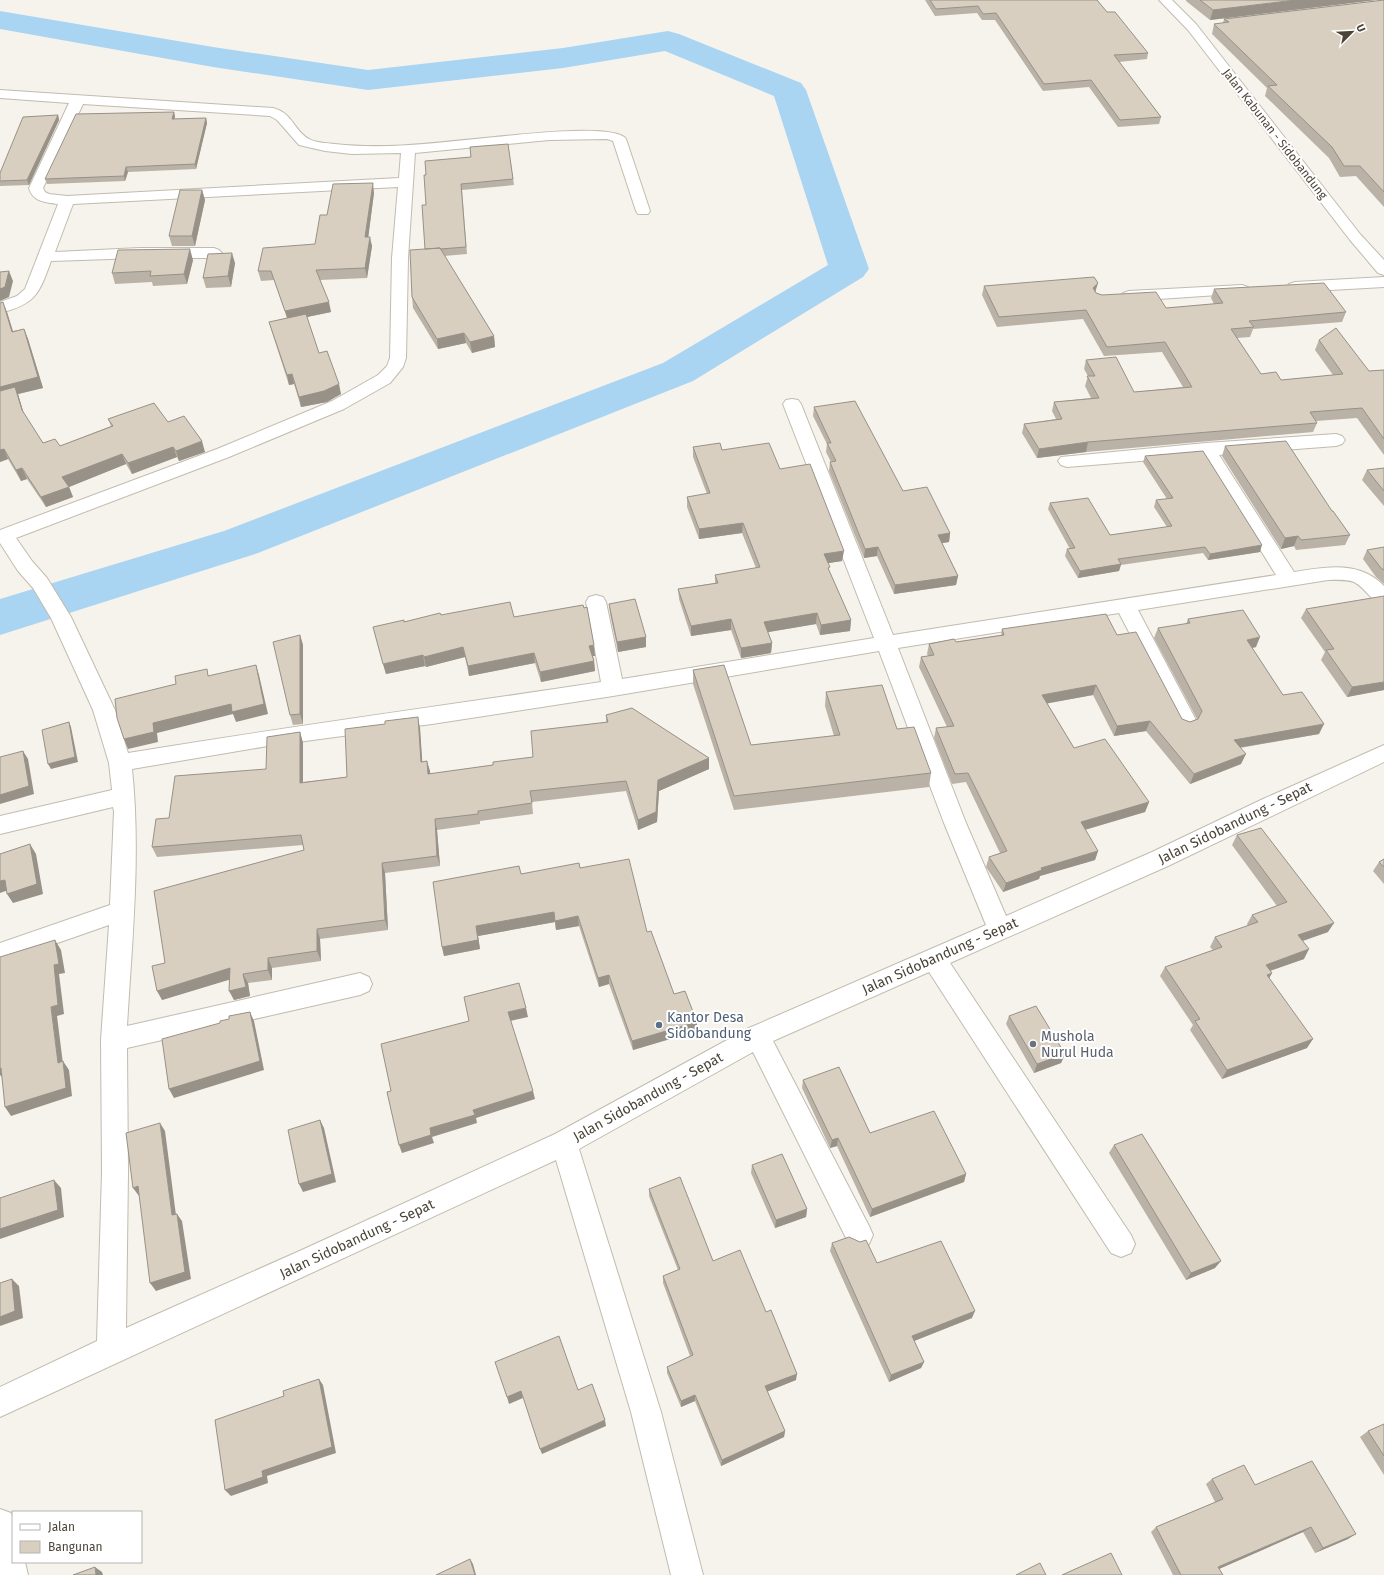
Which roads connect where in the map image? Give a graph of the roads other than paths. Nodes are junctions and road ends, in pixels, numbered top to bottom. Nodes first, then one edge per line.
1 (1165, 0) edge
2 (1207, 26) dead end
3 (1192, 28) junction
4 (0, 94) edge
5 (78, 99) junction
6 (408, 149) junction
7 (406, 182) junction
8 (67, 200) junction
9 (643, 211) dead end
10 (214, 253) edge
11 (45, 257) junction
12 (1384, 270) edge
13 (1384, 282) edge
14 (1283, 287) edge
15 (1260, 289) edge
16 (1116, 297) edge
17 (0, 308) edge
18 (792, 404) dead end
19 (1336, 440) dead end
20 (1206, 449) junction
21 (1067, 461) dead end
22 (2, 533) edge
23 (1289, 580) junction
24 (1384, 599) edge
25 (596, 602) dead end
26 (1125, 605) junction
27 (885, 643) junction
28 (613, 688) junction
29 (1186, 722) edge
30 (1384, 753) edge
31 (120, 763) junction
32 (124, 796) junction
33 (0, 825) edge
34 (122, 911) junction
35 (1000, 930) junction
36 (0, 953) edge
37 (934, 959) junction
38 (360, 984) dead end
39 (758, 1036) junction
40 (114, 1040) junction
41 (564, 1144) junction
42 (859, 1235) dead end
43 (1121, 1244) dead end
44 (111, 1349) junction
45 (0, 1402) edge
46 (0, 1524) edge
47 (12, 1575) edge
48 (687, 1575) edge

1 - 3 street, Jalan Kabunan - Sidobandung
2 - 3 street
3 - 12 street, Jalan Kabunan - Sidobandung
4 - 5 street
5 - 6 street
5 - 8 street
6 - 7 street
6 - 9 street
7 - 8 street
7 - 22 street
8 - 11 street
10 - 11 street
11 - 17 street
13 - 14 street
15 - 16 street
18 - 27 street
19 - 20 street
20 - 21 street
20 - 23 street
22 - 31 street
23 - 24 street
23 - 26 street
25 - 28 street
26 - 27 street
26 - 29 street
27 - 28 street
27 - 35 street
28 - 31 street
30 - 35 street, Jalan Sidobandung - Sepat
31 - 32 street
32 - 33 street
32 - 34 street
34 - 36 street
34 - 40 street
35 - 37 street, Jalan Sidobandung - Sepat
37 - 39 street, Jalan Sidobandung - Sepat
37 - 43 street
38 - 40 street
39 - 41 street, Jalan Sidobandung - Sepat
39 - 42 street
40 - 44 street
41 - 44 street, Jalan Sidobandung - Sepat
41 - 48 street
44 - 45 street, Jalan Sidobandung - Sepat
46 - 47 street

